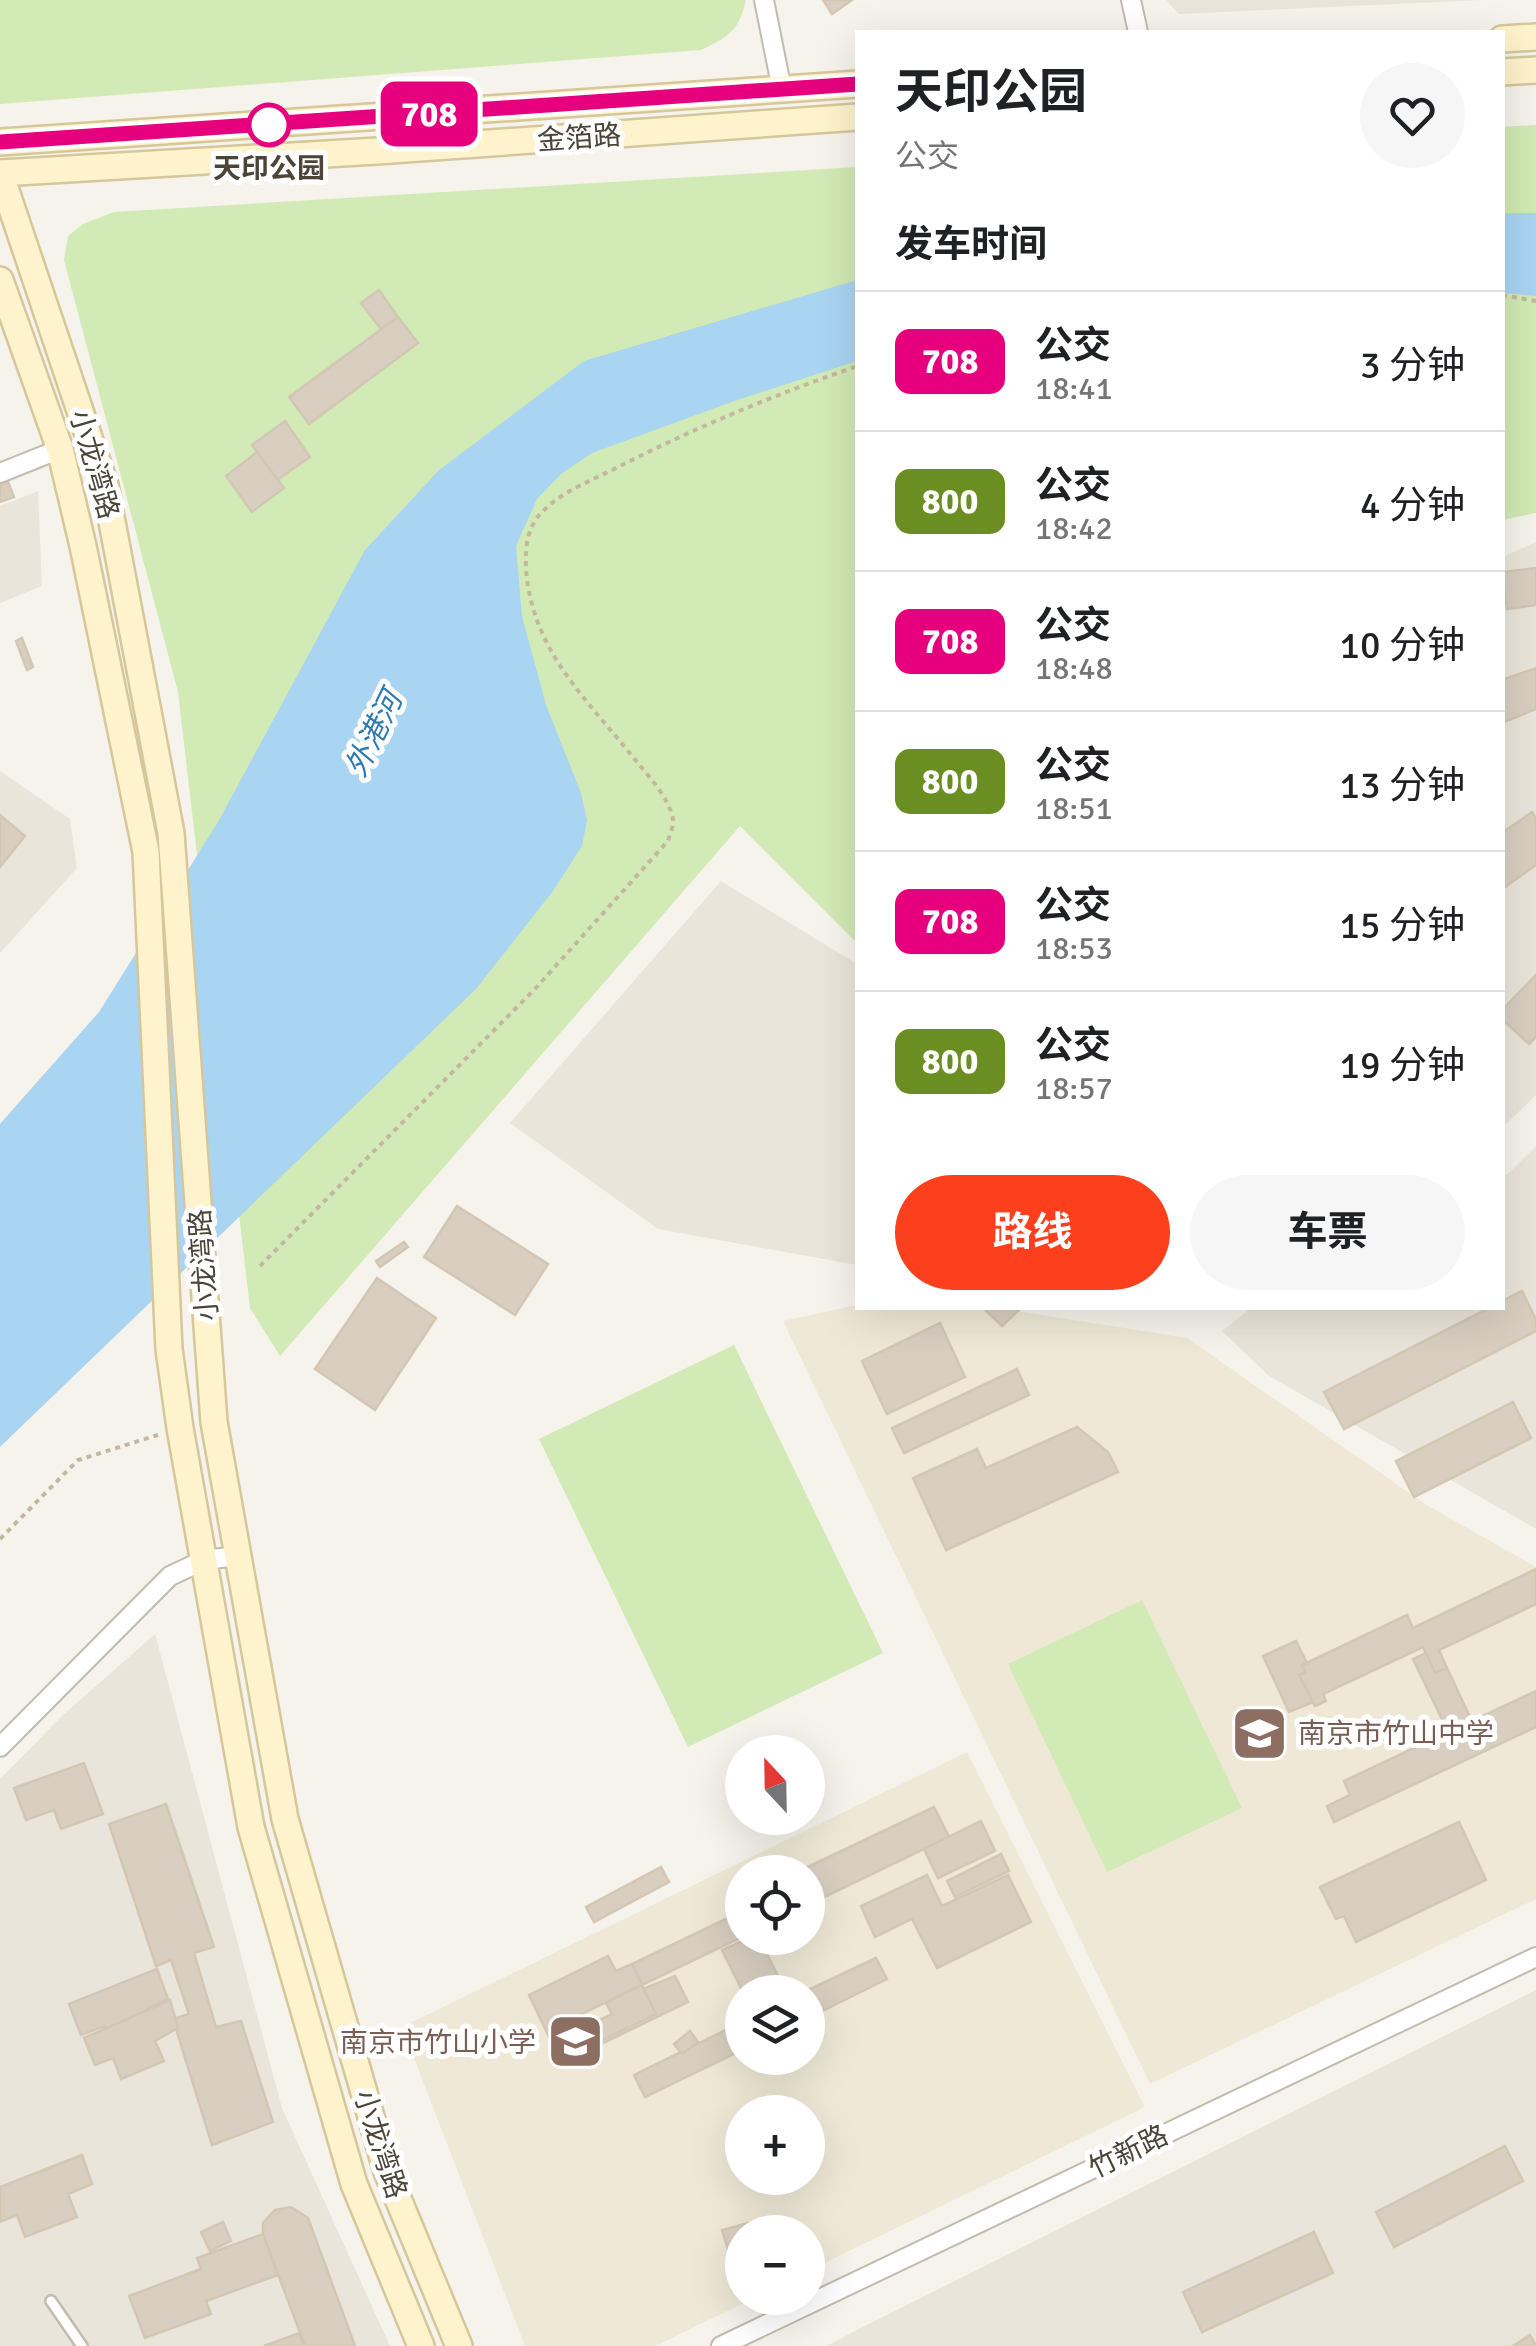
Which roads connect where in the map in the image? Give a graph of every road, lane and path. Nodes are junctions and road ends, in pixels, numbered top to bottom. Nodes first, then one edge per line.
1 (764, 0) edge
2 (1131, 0) edge
3 (1138, 30) edge
4 (1536, 36) edge
5 (1505, 39) edge
6 (1536, 70) edge
7 (1505, 72) edge
8 (855, 84) edge
9 (782, 90) junction
10 (855, 117) edge
11 (0, 142) edge
12 (0, 173) edge
13 (0, 280) edge
14 (1505, 296) edge
15 (1536, 301) edge
16 (855, 367) edge
17 (60, 449) junction
18 (0, 473) edge
19 (260, 1266) dead end
20 (180, 1428) junction
21 (0, 1539) edge
22 (238, 1556) junction
23 (204, 1560) junction
24 (0, 1748) edge
25 (1536, 1956) edge
26 (51, 2301) dead end
27 (82, 2346) edge
28 (421, 2346) edge
29 (459, 2346) edge
30 (721, 2346) edge

1 - 9 street
2 - 3 street
4 - 5 main road
6 - 7 main road
8 - 9 main road, 金箔路
9 - 11 main road, 金箔路
10 - 12 main road, 金箔路
12 - 22 main road, 小龙湾路
13 - 17 main road, 小龙湾路
14 - 15 path
16 - 19 path
17 - 18 street
17 - 20 main road, 小龙湾路
20 - 21 path
20 - 23 main road, 小龙湾路
22 - 23 street
22 - 29 main road, 小龙湾路
23 - 24 street
23 - 28 main road, 小龙湾路
25 - 30 street, 竹新路
26 - 27 lane

